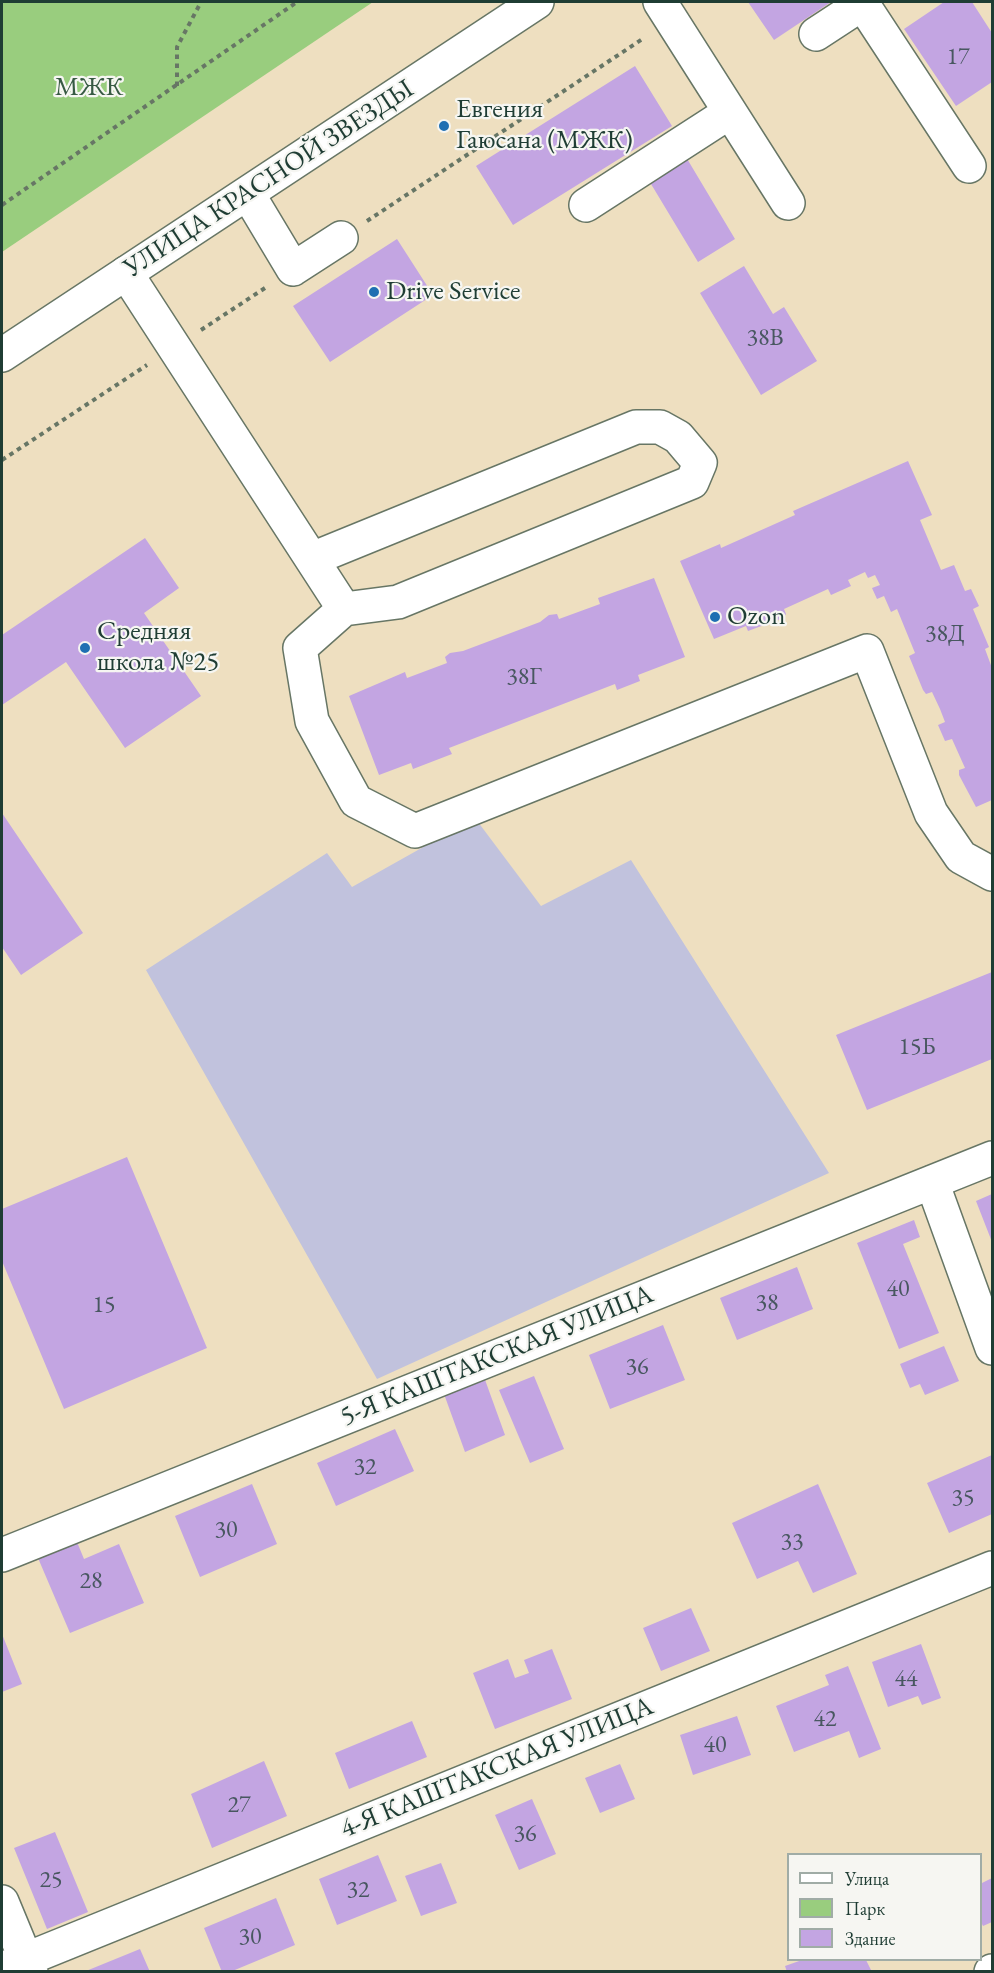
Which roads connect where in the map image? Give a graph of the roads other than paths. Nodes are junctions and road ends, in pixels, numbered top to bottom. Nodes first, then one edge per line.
1 (537, 2) edge
2 (864, 2) edge
3 (666, 11) edge
4 (816, 34) dead end
5 (730, 112) junction
6 (969, 166) dead end
7 (248, 194) junction
8 (788, 203) dead end
9 (586, 205) dead end
10 (340, 238) road end
11 (126, 273) junction
12 (2, 355) edge
13 (312, 559) junction
14 (344, 609) junction
15 (993, 874) edge
16 (993, 1158) edge
17 (932, 1182) junction
18 (993, 1348) edge
19 (2, 1555) edge
20 (993, 1568) edge
21 (2, 1902) edge
22 (20, 1967) edge

1 - 7 street, УЛИЦА КРАСНОЙ ЗВЕЗДЫ
2 - 4 street
2 - 6 street
3 - 5 street
5 - 8 street
5 - 9 street
7 - 10 street
7 - 11 street, УЛИЦА КРАСНОЙ ЗВЕЗДЫ
11 - 12 street, УЛИЦА КРАСНОЙ ЗВЕЗДЫ
11 - 13 street
13 - 14 street
13 - 14 street
14 - 15 street
16 - 17 street, 5-Я КАШТАКСКАЯ УЛИЦА
17 - 18 street
17 - 19 street, 5-Я КАШТАКСКАЯ УЛИЦА
20 - 22 street, 4-Я КАШТАКСКАЯ УЛИЦА
21 - 22 street

